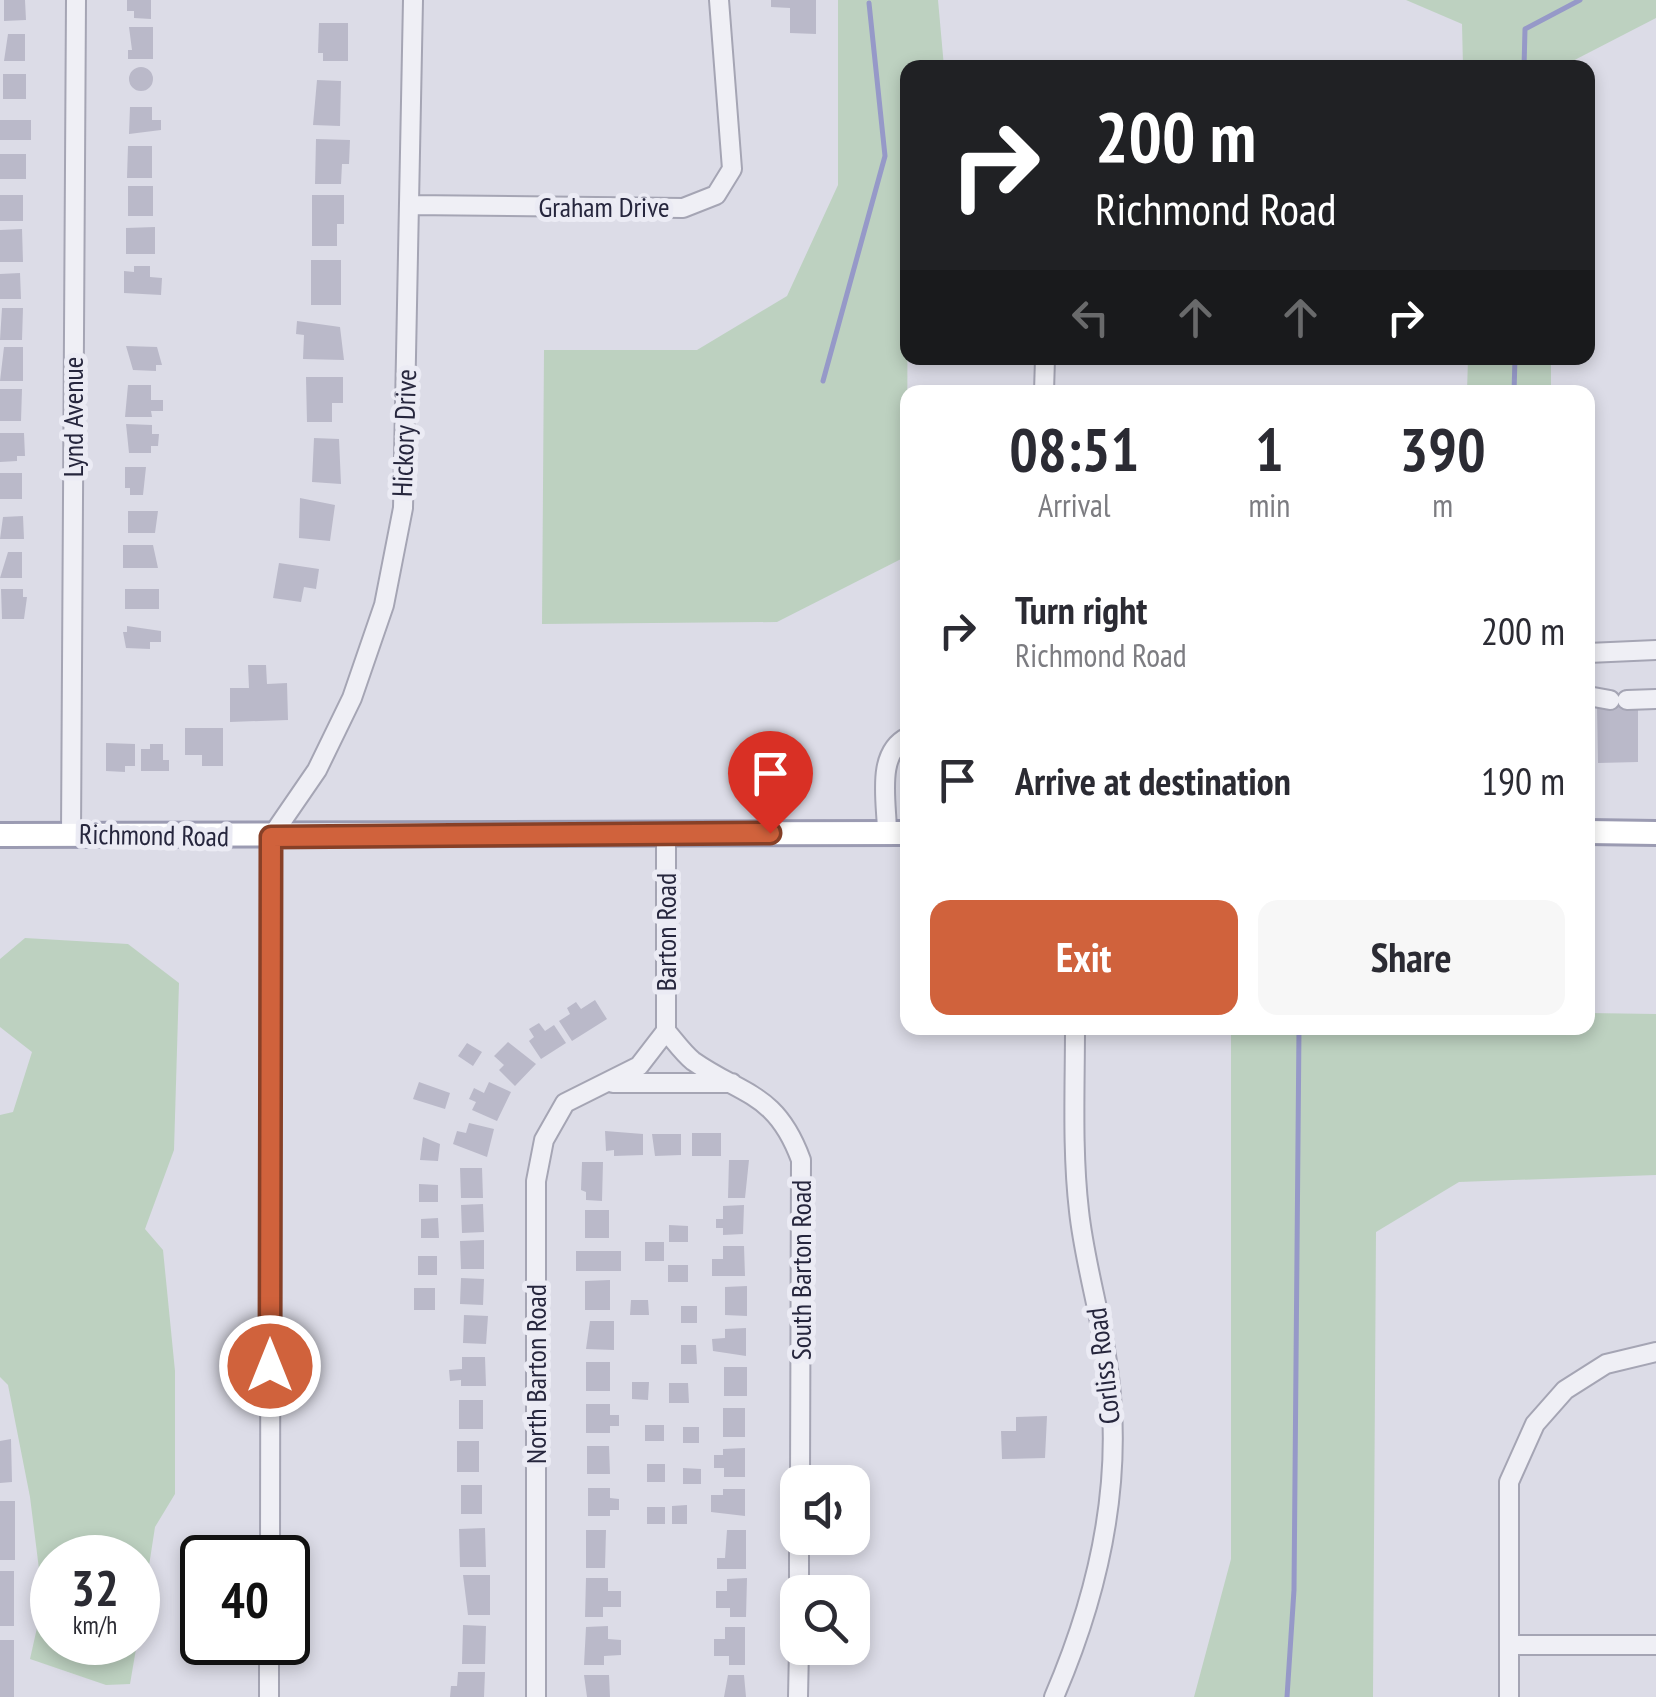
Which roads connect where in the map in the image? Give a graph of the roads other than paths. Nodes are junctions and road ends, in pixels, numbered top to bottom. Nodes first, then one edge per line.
1 (76, 0) edge
2 (413, 0) edge
3 (719, 0) edge
4 (410, 206) junction
5 (1656, 650) edge
6 (1595, 653) edge
7 (1595, 697) edge
8 (1656, 699) edge
9 (900, 741) edge
10 (1595, 832) edge
11 (1656, 832) edge
12 (897, 833) edge
13 (71, 834) junction
14 (666, 834) junction
15 (0, 835) edge
16 (271, 837) junction
17 (666, 1031) junction
18 (1075, 1035) edge
19 (605, 1082) junction
20 (737, 1084) junction
21 (1656, 1352) edge
22 (800, 1465) edge
23 (270, 1535) edge
24 (1509, 1645) junction
25 (1656, 1646) edge
26 (269, 1665) edge
27 (799, 1665) edge
28 (269, 1697) edge
29 (536, 1697) edge
30 (798, 1697) edge
31 (1054, 1697) edge
32 (1509, 1697) edge

1 - 13 street, Lynd Avenue
2 - 4 street, Hickory Drive
3 - 4 street, Graham Drive
4 - 16 street, Hickory Drive
5 - 6 street
7 - 8 street
9 - 12 street
10 - 11 main road
12 - 14 main road, Richmond Road
13 - 15 main road, Richmond Road
13 - 16 main road, Richmond Road
14 - 16 main road, Richmond Road
14 - 17 street, Barton Road
16 - 23 street
17 - 19 street, North Barton Road
17 - 20 street, South Barton Road
18 - 31 street, Corliss Road
19 - 20 street
19 - 29 street, North Barton Road
20 - 22 street, South Barton Road
21 - 24 street
24 - 25 street
24 - 32 street
26 - 28 street
27 - 30 street

